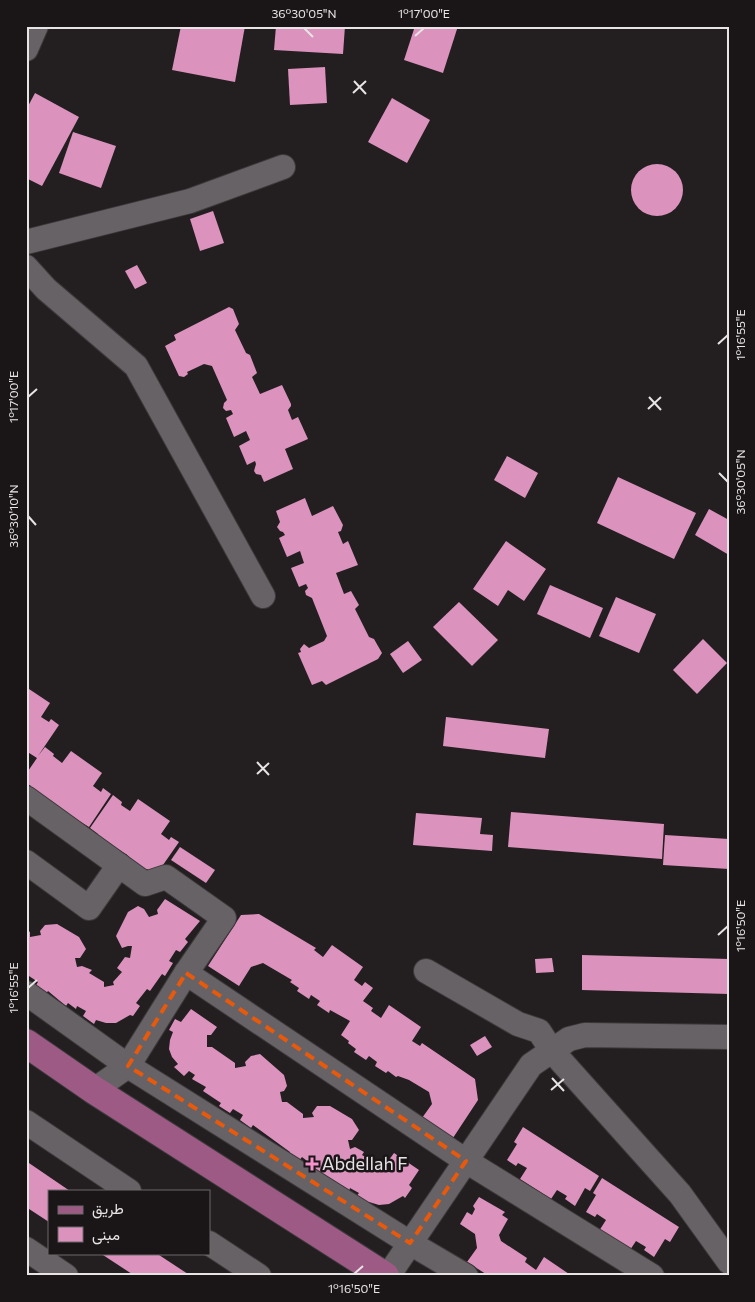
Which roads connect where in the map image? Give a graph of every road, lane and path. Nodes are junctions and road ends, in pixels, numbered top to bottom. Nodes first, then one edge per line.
1 (36, 26) edge
2 (26, 49) edge
3 (283, 167) dead end
4 (26, 242) edge
5 (26, 267) edge
6 (263, 596) dead end
7 (29, 806) edge
8 (26, 862) edge
9 (119, 865) junction
10 (426, 971) dead end
11 (186, 973) junction
12 (26, 993) edge
13 (729, 1037) edge
14 (26, 1043) edge
15 (552, 1051) junction
16 (128, 1066) junction
17 (94, 1090) junction
18 (26, 1122) edge
19 (466, 1161) junction
20 (118, 1188) edge
21 (410, 1243) junction
22 (210, 1244) edge
23 (26, 1249) edge
24 (729, 1262) edge
25 (61, 1269) edge
26 (259, 1276) edge
27 (386, 1276) edge
28 (466, 1276) edge
29 (652, 1276) edge

1 - 2 street
3 - 4 street
5 - 6 street
7 - 9 street
8 - 9 street
9 - 11 street
10 - 15 street
11 - 16 street
11 - 19 street
12 - 16 street
13 - 15 street
14 - 17 main road
15 - 19 street
15 - 24 street
16 - 17 street
16 - 21 street
17 - 27 main road
18 - 20 street
19 - 21 street
19 - 29 street
21 - 27 street
21 - 28 street
22 - 26 street
23 - 25 street

